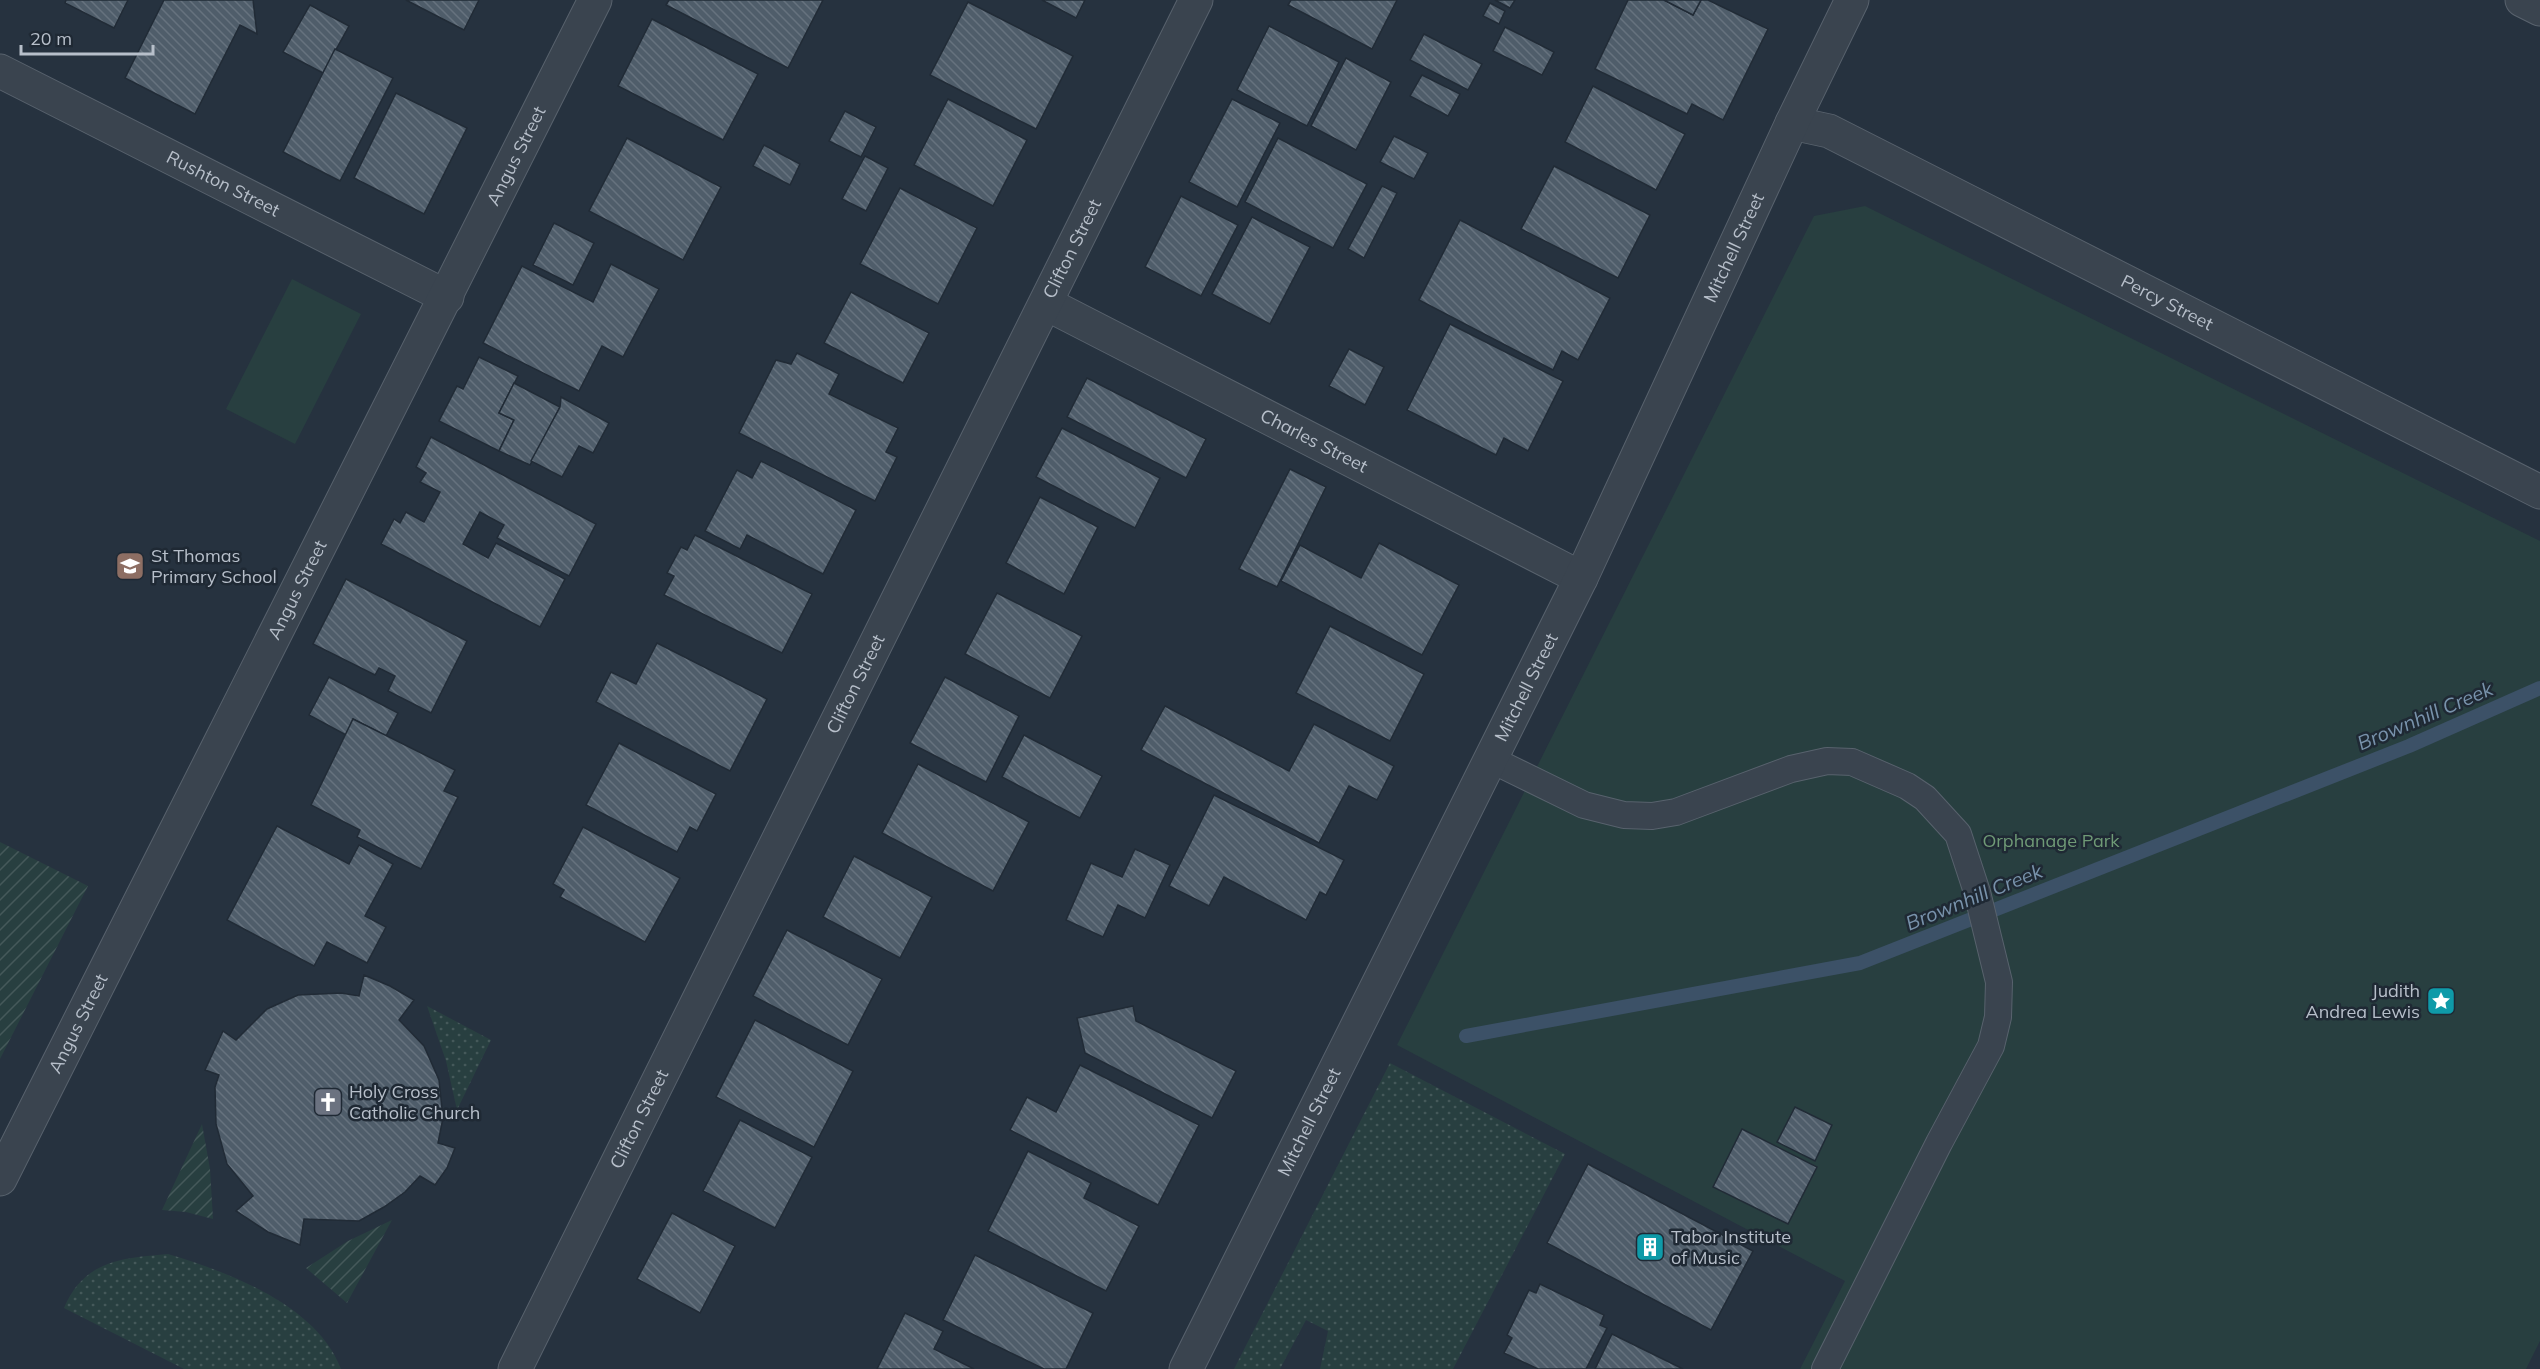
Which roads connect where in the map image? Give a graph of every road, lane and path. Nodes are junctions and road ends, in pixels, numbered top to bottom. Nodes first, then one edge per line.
1 (595, 0) edge
2 (1196, 0) edge
3 (1852, 0) edge
4 (2522, 0) edge
5 (2540, 9) edge
6 (0, 72) edge
7 (1792, 123) junction
8 (447, 297) junction
9 (1047, 304) junction
10 (2540, 492) edge
11 (1581, 578) junction
12 (1490, 759) junction
13 (0, 1179) edge
14 (515, 1369) edge
15 (1186, 1369) edge
16 (1825, 1369) edge

1 - 8 street, Angus Street
2 - 9 street, Clifton Street
3 - 7 street, Mitchell Street
4 - 5 street
6 - 8 street, Rushton Street
7 - 10 street, Percy Street
7 - 11 street, Mitchell Street
8 - 13 street, Angus Street
9 - 11 street, Charles Street
9 - 14 street, Clifton Street
11 - 12 street, Mitchell Street
12 - 15 street, Mitchell Street
12 - 16 lane

